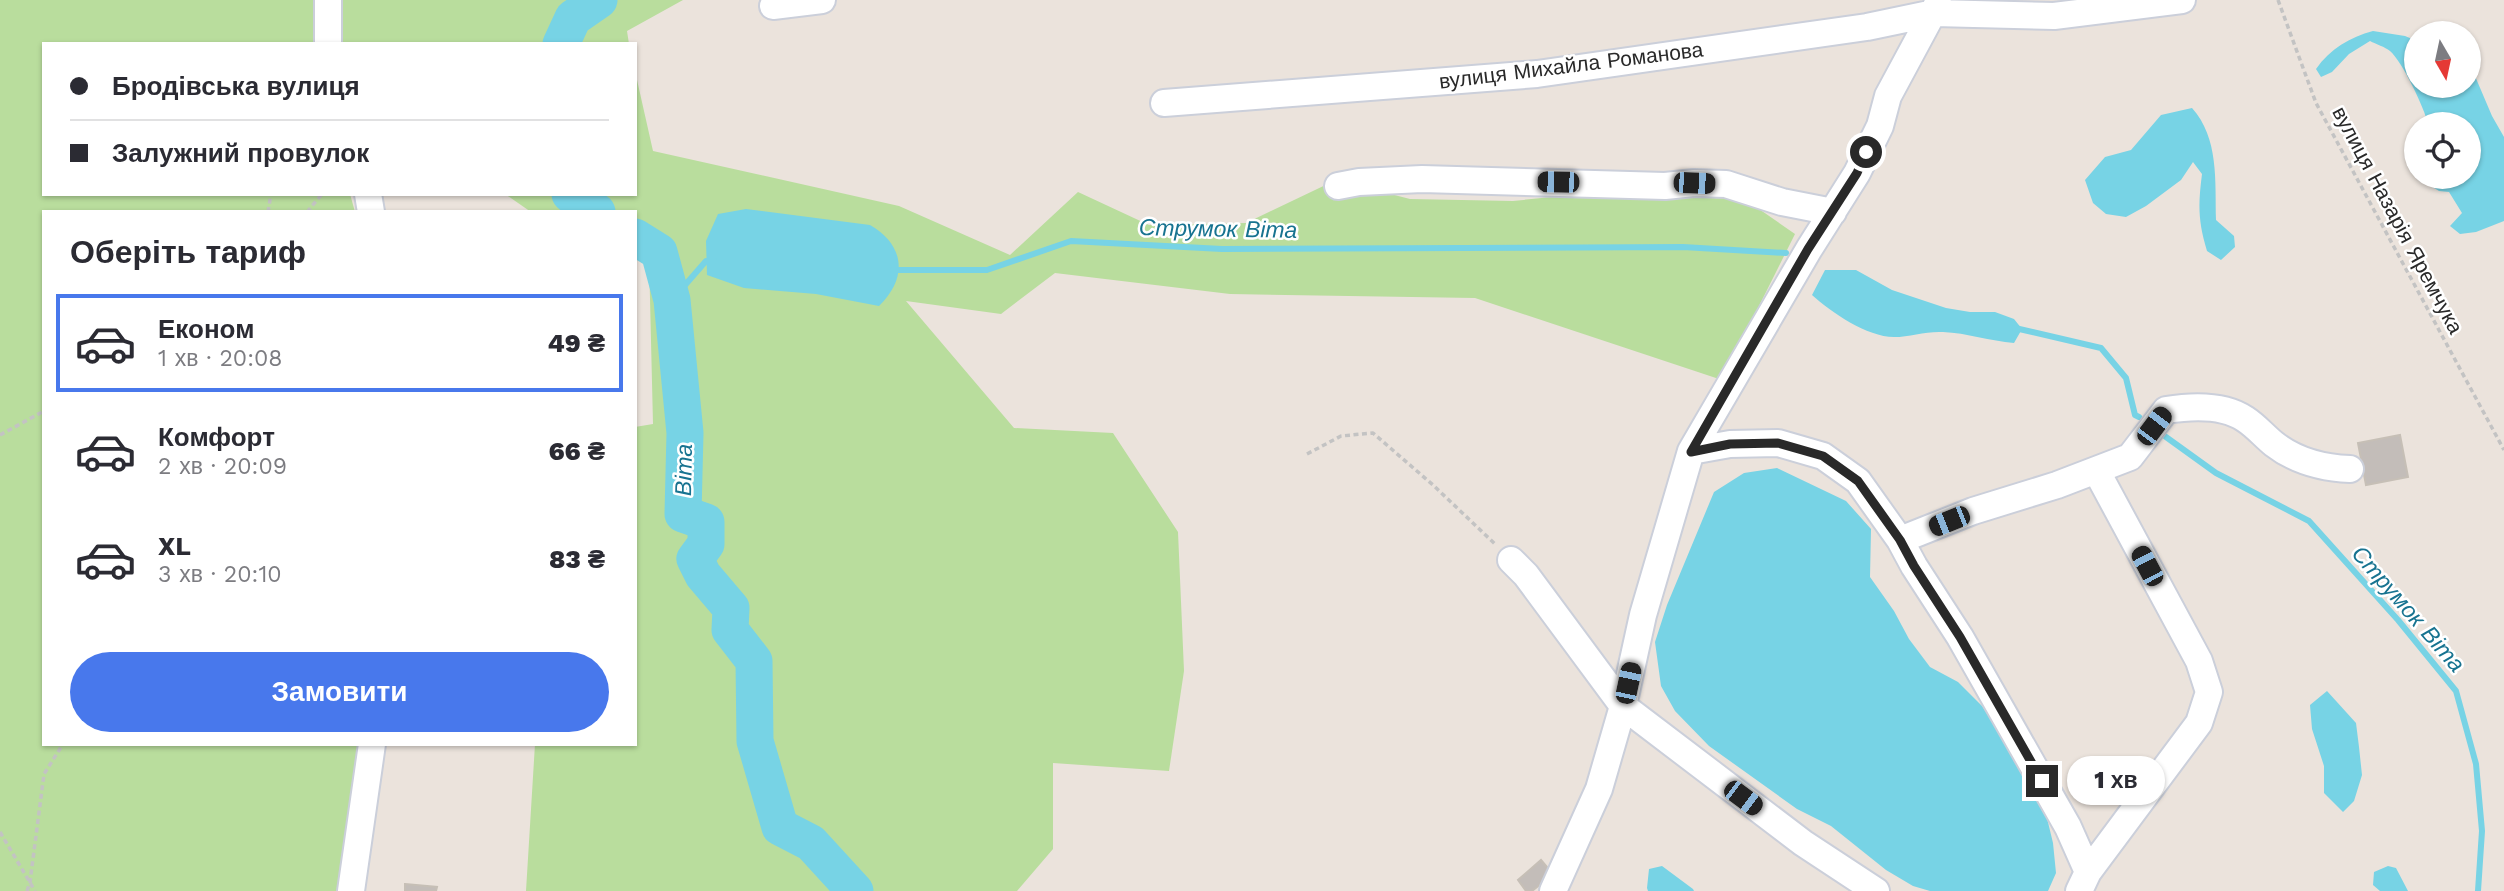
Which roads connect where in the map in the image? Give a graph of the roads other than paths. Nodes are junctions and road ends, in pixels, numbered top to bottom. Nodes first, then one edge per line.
1 (328, 0) edge
2 (822, 0) edge
3 (2182, 0) edge
4 (773, 6) dead end
5 (1937, 7) edge
6 (328, 42) edge
7 (1164, 103) dead end
8 (1338, 186) dead end
9 (1833, 212) junction
10 (1691, 452) junction
11 (2350, 469) dead end
12 (2096, 470) junction
13 (1900, 540) junction
14 (1511, 560) road end
15 (1623, 706) junction
16 (372, 746) edge
17 (2083, 881) edge
18 (351, 891) edge
19 (1553, 891) edge
20 (1876, 891) edge

1 - 6 street
2 - 4 street
3 - 5 street, вулиця Михайла Романова
5 - 7 street, вулиця Михайла Романова
5 - 9 street
8 - 9 street
9 - 10 street
10 - 13 street
10 - 15 street
11 - 12 street
12 - 13 street
12 - 17 street
13 - 17 street
14 - 15 street
15 - 19 street
15 - 20 street
16 - 18 street

